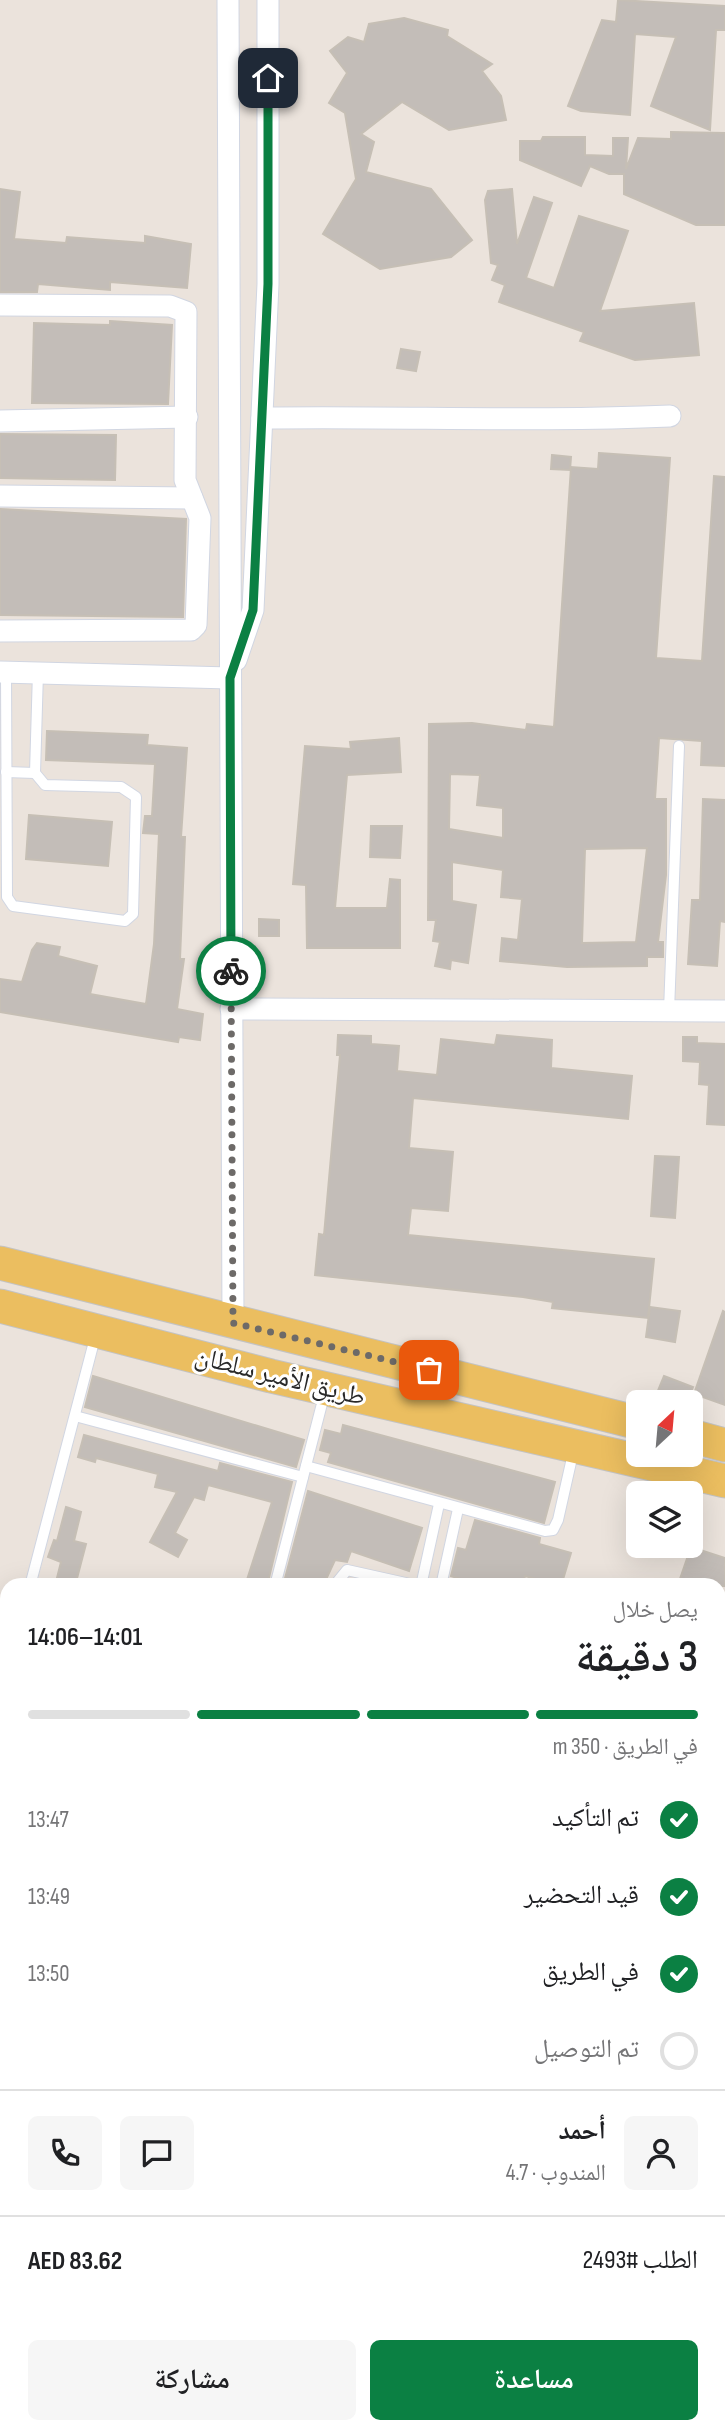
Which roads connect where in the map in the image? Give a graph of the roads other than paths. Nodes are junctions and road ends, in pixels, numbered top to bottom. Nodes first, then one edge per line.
1 (228, 0) edge
2 (268, 0) edge
3 (0, 305) edge
4 (670, 416) dead end
5 (187, 417) junction
6 (262, 418) junction
7 (0, 421) edge
8 (0, 496) edge
9 (192, 498) junction
10 (0, 631) edge
11 (3, 672) edge
12 (38, 672) junction
13 (230, 678) junction
14 (679, 746) dead end
15 (6, 772) junction
16 (35, 773) junction
17 (231, 1009) junction
18 (669, 1011) junction
19 (725, 1011) edge
20 (0, 1262) edge
21 (0, 1306) edge
22 (233, 1323) junction
23 (97, 1331) junction
24 (376, 1357) junction
25 (271, 1377) junction
26 (326, 1389) junction
27 (75, 1416) junction
28 (626, 1420) edge
29 (704, 1439) edge
30 (725, 1445) edge
31 (575, 1446) junction
32 (304, 1471) junction
33 (725, 1481) edge
34 (439, 1504) junction
35 (458, 1509) junction
36 (32, 1578) edge
37 (277, 1578) edge
38 (340, 1578) edge
39 (384, 1578) edge
40 (422, 1578) edge
41 (444, 1578) edge

1 - 13 street
2 - 6 street
3 - 5 street
4 - 6 street
5 - 7 street
5 - 9 street
6 - 13 street
8 - 9 street
9 - 10 street
11 - 12 street
11 - 15 lane
12 - 13 street
12 - 16 lane
13 - 17 street
14 - 18 lane
15 - 16 lane
15 - 16 lane
17 - 18 street
17 - 22 street
18 - 19 street
20 - 22 main road, طريق الأمير سلطان
21 - 23 main road, طريق الأمير سلطان
22 - 24 main road, طريق الأمير سلطان
23 - 25 main road, طريق الأمير سلطان
23 - 27 lane
24 - 25 main road
24 - 28 main road, طريق الأمير سلطان
25 - 26 main road, طريق الأمير سلطان
26 - 31 main road, طريق الأمير سلطان
26 - 32 lane
27 - 32 lane
27 - 36 lane
29 - 30 main road
31 - 33 main road, طريق الأمير سلطان
31 - 35 lane
32 - 34 lane
32 - 37 lane
34 - 35 lane
34 - 40 lane
35 - 41 lane
38 - 39 lane

